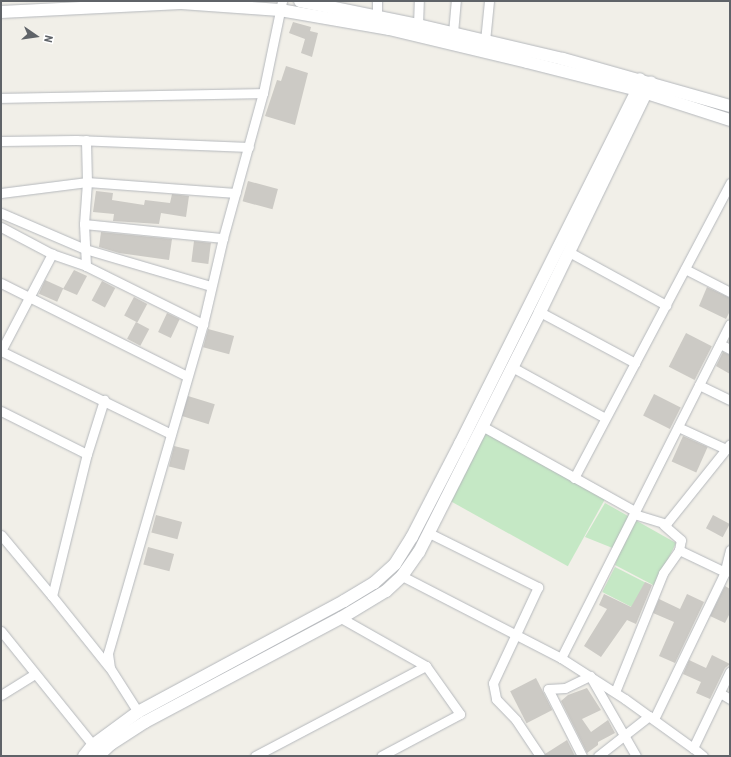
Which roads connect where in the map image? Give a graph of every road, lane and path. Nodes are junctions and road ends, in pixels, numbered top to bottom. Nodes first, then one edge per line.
1 (303, 1) edge
2 (377, 1) edge
3 (420, 1) edge
4 (456, 1) edge
5 (489, 1) edge
6 (281, 5) edge
7 (342, 5) edge
8 (1, 12) edge
9 (377, 17) junction
10 (418, 25) junction
11 (453, 33) junction
12 (485, 40) junction
13 (644, 86) junction
14 (263, 93) junction
15 (1, 98) edge
16 (730, 106) edge
17 (730, 120) edge
18 (86, 140) junction
19 (1, 141) edge
20 (249, 146) junction
21 (87, 182) junction
22 (730, 183) edge
23 (1, 192) edge
24 (236, 193) junction
25 (1, 213) edge
26 (84, 224) junction
27 (1, 227) edge
28 (223, 238) junction
29 (85, 249) junction
30 (569, 252) junction
31 (52, 254) junction
32 (86, 266) junction
33 (685, 269) junction
34 (1, 283) edge
35 (211, 286) junction
36 (730, 292) edge
37 (30, 298) junction
38 (666, 305) junction
39 (540, 312) junction
40 (203, 324) junction
41 (730, 324) edge
42 (720, 344) junction
43 (730, 349) edge
44 (1, 351) edge
45 (635, 363) junction
46 (512, 367) junction
47 (187, 376) junction
48 (699, 385) junction
49 (104, 400) junction
50 (730, 400) edge
51 (1, 410) edge
52 (606, 418) junction
53 (482, 426) junction
54 (678, 427) junction
55 (171, 434) junction
56 (728, 447) edge
57 (87, 454) junction
58 (574, 478) junction
59 (635, 512) junction
60 (664, 525) junction
61 (429, 533) junction
62 (1, 535) edge
63 (679, 550) junction
64 (730, 550) edge
65 (725, 572) junction
66 (402, 576) junction
67 (52, 596) junction
68 (341, 618) junction
69 (1, 630) edge
70 (516, 634) junction
71 (561, 658) junction
72 (426, 666) junction
73 (110, 668) junction
74 (730, 671) edge
75 (34, 674) junction
76 (590, 676) junction
77 (615, 692) junction
78 (720, 693) junction
79 (1, 695) edge
80 (730, 700) edge
81 (138, 712) junction
82 (651, 717) junction
83 (624, 736) junction
84 (693, 748) junction
85 (98, 753) edge
86 (84, 756) edge
87 (255, 756) edge
88 (380, 756) edge
89 (540, 756) edge
90 (582, 756) edge
91 (598, 756) edge
92 (636, 756) edge
93 (703, 756) edge

1 - 7 street
2 - 9 street
3 - 10 street
4 - 11 street
5 - 12 street
6 - 8 street
6 - 13 street
6 - 14 street
7 - 9 street
9 - 10 street
10 - 11 street
11 - 12 street
12 - 13 street
13 - 16 street
13 - 17 street
13 - 30 street
13 - 81 street
14 - 15 street
14 - 20 street
18 - 19 street
18 - 20 street
18 - 21 street
20 - 24 street
21 - 23 street
21 - 24 street
21 - 26 street
22 - 33 street
24 - 28 street
25 - 29 street
26 - 28 street
26 - 29 street
27 - 31 street
28 - 35 street
29 - 32 street
29 - 35 street
30 - 38 street
30 - 39 street
31 - 32 street
31 - 37 street
32 - 40 street
33 - 36 street
33 - 38 street
34 - 37 street
35 - 40 street
37 - 44 street
37 - 47 street
38 - 45 street
39 - 45 street
39 - 46 street
40 - 47 street
41 - 42 street
42 - 43 street
42 - 48 street
44 - 49 street
45 - 52 street
46 - 52 street
46 - 53 street
47 - 55 street
48 - 50 street
48 - 54 street
49 - 55 street
49 - 57 street
51 - 57 street
52 - 58 street
53 - 58 street
53 - 61 street
54 - 56 street
54 - 59 street
55 - 73 street
56 - 60 street
57 - 67 street
58 - 59 street
59 - 60 street
59 - 71 street
60 - 63 street
61 - 66 street
61 - 70 street
62 - 67 street
63 - 65 street
63 - 77 street
64 - 65 street
65 - 82 street
66 - 68 street
66 - 70 street
67 - 73 street
68 - 72 street
68 - 85 street
69 - 75 street
70 - 71 street
70 - 89 street
71 - 76 street
72 - 87 street
72 - 88 street
73 - 81 street
74 - 78 street
75 - 79 street
75 - 85 street
76 - 77 street
76 - 83 street
76 - 90 street
77 - 82 street
78 - 80 street
78 - 84 street
81 - 85 street
82 - 83 street
82 - 84 street
83 - 91 street
83 - 92 street
84 - 93 street
85 - 86 street

